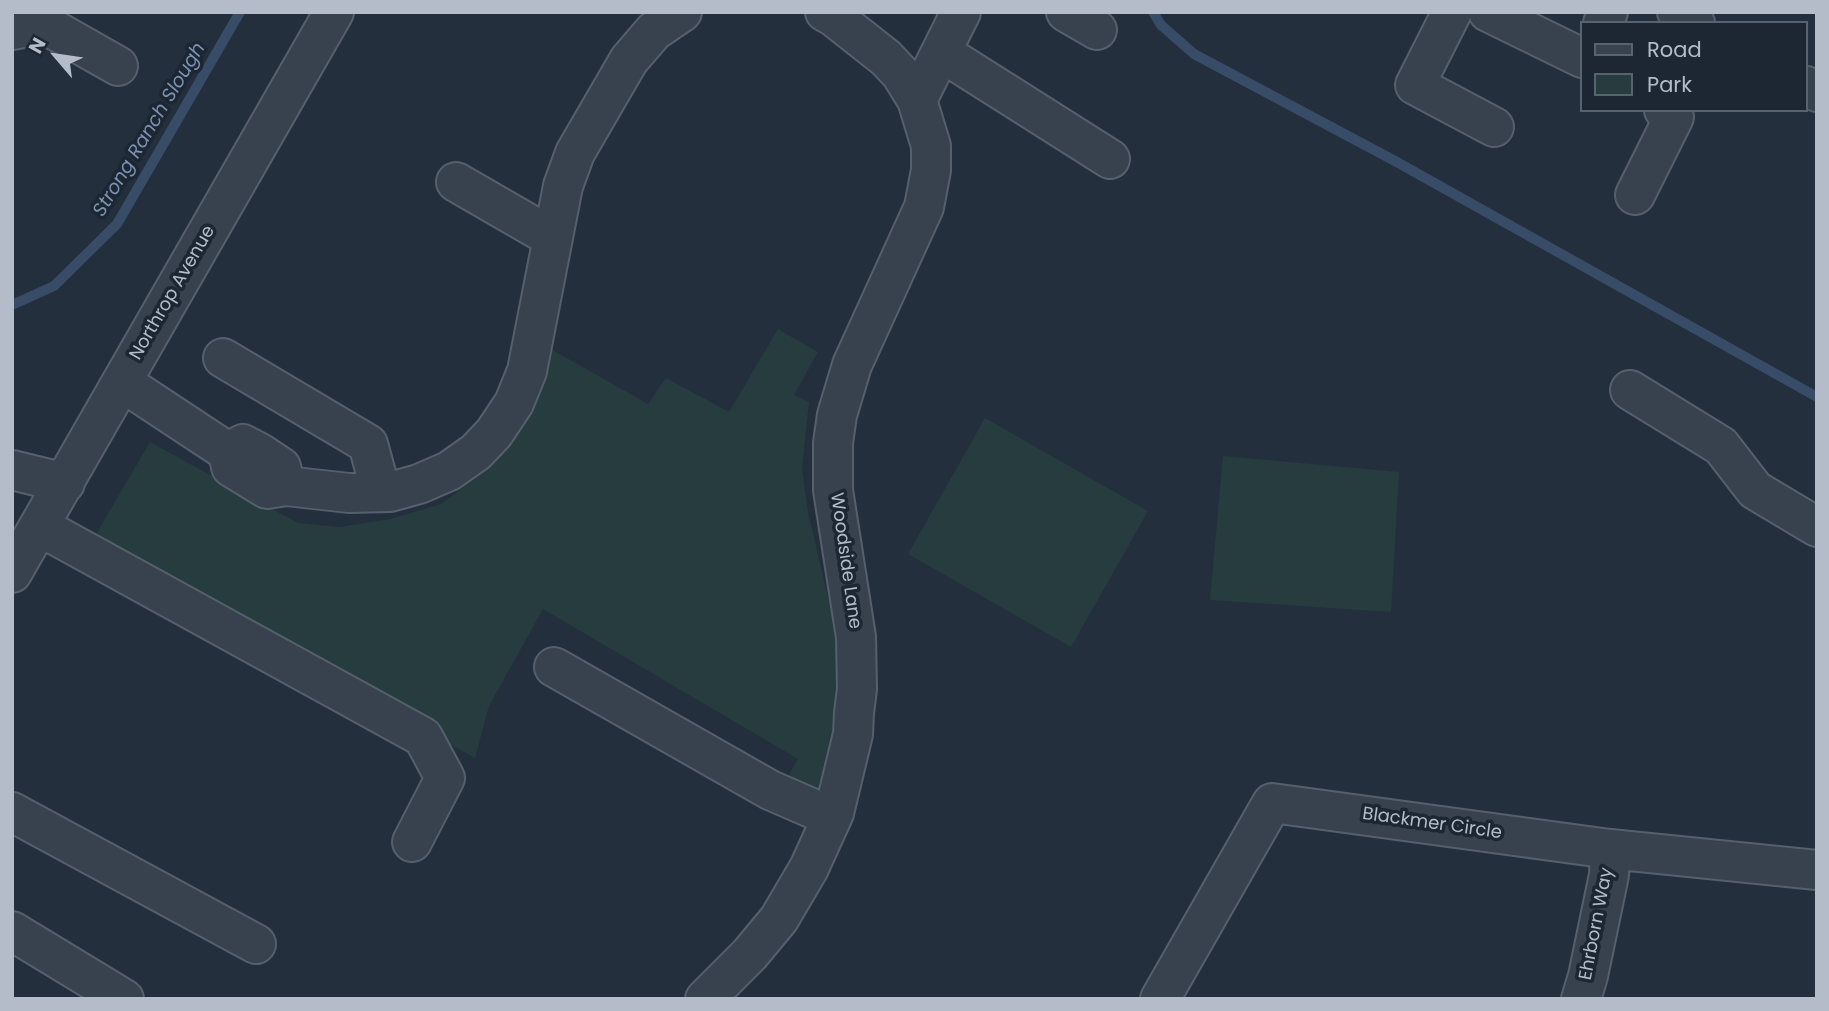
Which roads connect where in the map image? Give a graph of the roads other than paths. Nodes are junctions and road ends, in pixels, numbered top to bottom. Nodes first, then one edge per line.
1 (334, 12) edge
2 (682, 12) edge
3 (825, 12) edge
4 (961, 12) edge
5 (1452, 12) edge
6 (1488, 12) edge
7 (12, 30) edge
8 (941, 52) junction
9 (1580, 57) edge
10 (118, 66) dead end
11 (917, 100) junction
12 (1667, 112) edge
13 (1494, 127) dead end
14 (1110, 159) dead end
15 (456, 181) dead end
16 (1635, 195) dead end
17 (553, 238) junction
18 (223, 358) dead end
19 (122, 382) junction
20 (1630, 390) dead end
21 (12, 470) edge
22 (65, 483) junction
23 (381, 492) junction
24 (39, 526) junction
25 (1817, 527) edge
26 (12, 573) edge
27 (554, 667) dead end
28 (12, 812) edge
29 (832, 817) junction
30 (412, 842) dead end
31 (1610, 849) junction
32 (1817, 870) edge
33 (12, 931) edge
34 (256, 944) dead end
35 (124, 999) edge
36 (705, 999) edge
37 (1160, 999) edge
38 (1581, 999) edge

1 - 19 street, Northrop Avenue
2 - 17 street
3 - 11 street, Woodside Lane
4 - 8 street
5 - 13 street
6 - 9 street
7 - 10 street
8 - 11 street
8 - 14 street
11 - 29 street, Woodside Lane
12 - 16 street
15 - 17 street
17 - 23 street
18 - 23 street
19 - 22 street, Northrop Avenue
19 - 23 street
20 - 25 street
21 - 22 street
22 - 24 street, Northrop Avenue
24 - 26 street, Northrop Avenue
24 - 30 street
27 - 29 street
28 - 34 street
29 - 36 street, Woodside Lane
31 - 32 street, Blackmer Circle
31 - 37 street, Blackmer Circle
31 - 38 street, Ehrborn Way
33 - 35 street

